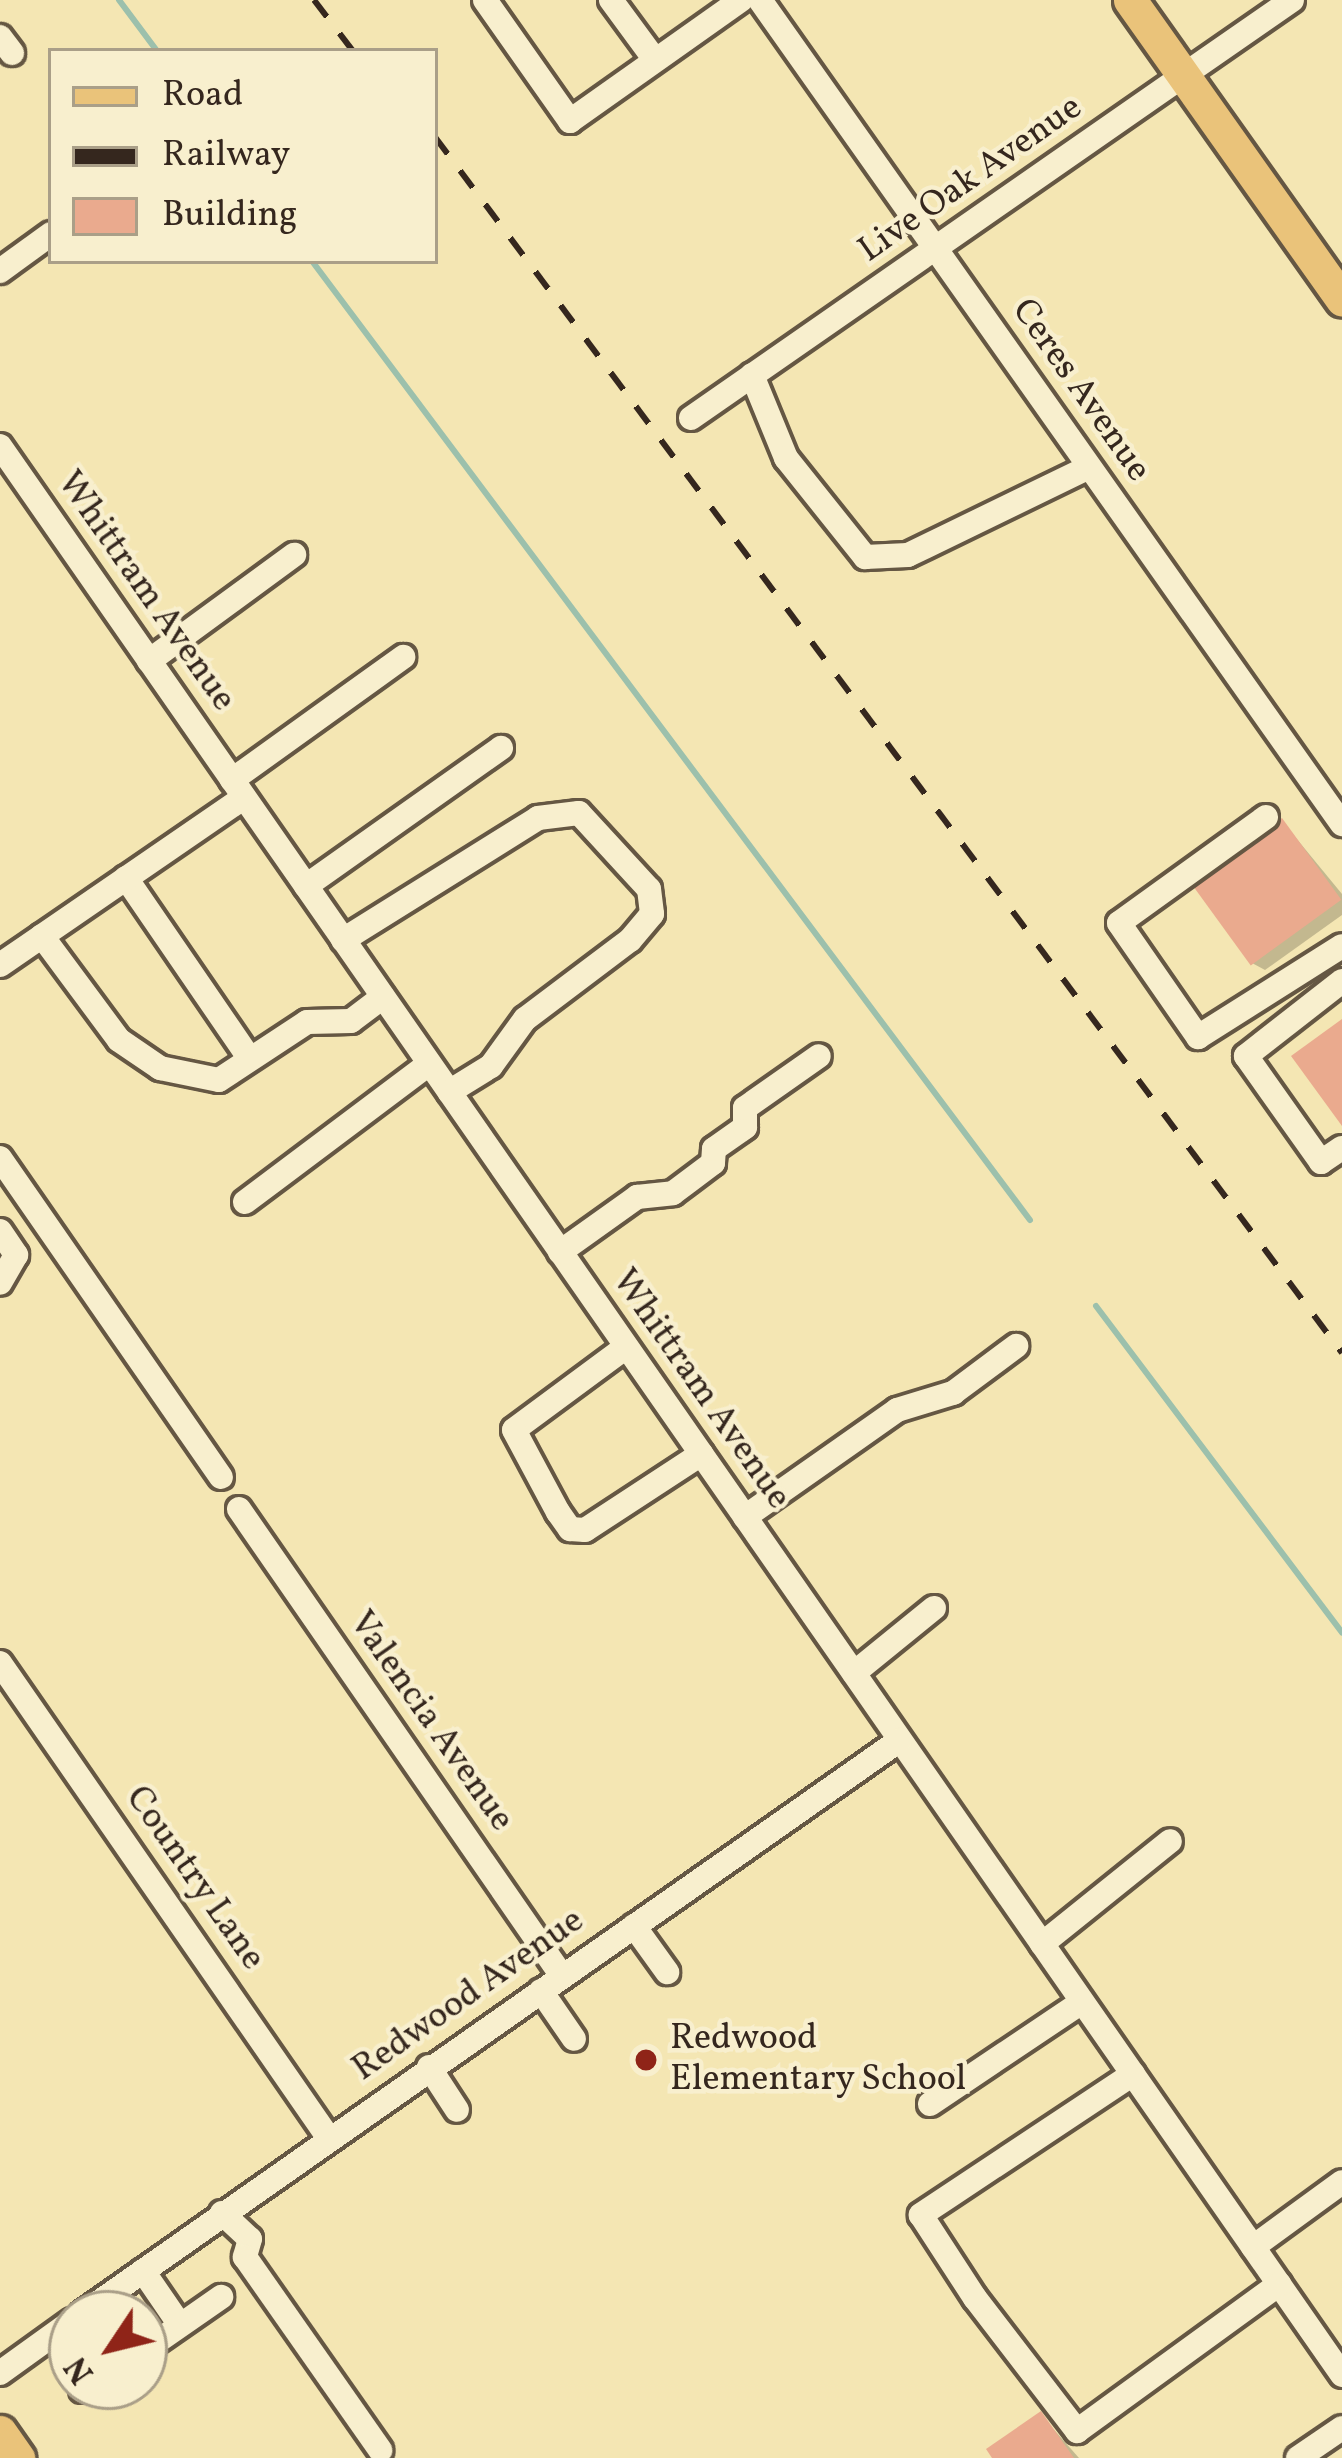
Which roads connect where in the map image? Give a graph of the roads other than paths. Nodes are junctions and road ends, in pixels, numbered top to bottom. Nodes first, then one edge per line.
1 (485, 0) edge
2 (611, 0) edge
3 (741, 0) edge
4 (760, 0) edge
5 (1130, 0) edge
6 (1292, 0) edge
7 (655, 60) junction
8 (1184, 77) junction
9 (48, 236) edge
10 (935, 248) junction
11 (0, 272) edge
12 (1342, 299) edge
13 (752, 375) junction
14 (691, 418) dead end
15 (0, 446) edge
16 (1089, 467) junction
17 (294, 555) dead end
18 (403, 658) dead end
19 (149, 661) junction
20 (501, 748) dead end
21 (238, 788) junction
22 (1266, 817) dead end
23 (1342, 824) edge
24 (126, 878) junction
25 (306, 886) junction
26 (42, 936) junction
27 (344, 940) junction
28 (1342, 946) edge
29 (0, 965) edge
30 (1342, 981) edge
31 (383, 997) junction
32 (819, 1056) dead end
33 (250, 1059) junction
34 (429, 1064) junction
35 (449, 1093) junction
36 (1342, 1148) edge
37 (0, 1158) edge
38 (245, 1202) dead end
39 (0, 1231) edge
40 (560, 1252) junction
41 (0, 1283) edge
42 (1016, 1346) dead end
43 (626, 1347) junction
44 (701, 1454) junction
45 (221, 1477) dead end
46 (239, 1509) dead end
47 (745, 1517) junction
48 (934, 1608) dead end
49 (0, 1663) edge
50 (854, 1673) junction
51 (900, 1740) junction
52 (1170, 1841) dead end
53 (634, 1926) junction
54 (1042, 1944) junction
55 (667, 1972) dead end
56 (551, 1983) junction
57 (1082, 2002) junction
58 (574, 2039) dead end
59 (429, 2067) junction
60 (1133, 2074) junction
61 (930, 2104) dead end
62 (457, 2110) dead end
63 (328, 2137) junction
64 (1342, 2182) edge
65 (222, 2213) junction
66 (1253, 2247) junction
67 (142, 2271) junction
68 (1279, 2284) junction
69 (116, 2290) edge
70 (220, 2297) dead end
71 (180, 2325) junction
72 (168, 2334) edge
73 (48, 2339) edge
74 (0, 2373) edge
75 (1342, 2375) edge
76 (1342, 2428) edge
77 (0, 2432) edge
78 (380, 2450) dead end
79 (18, 2458) edge
80 (1298, 2458) edge

1 - 7 street
2 - 7 street
3 - 7 street
4 - 10 street, Ceres Avenue
5 - 8 main road
6 - 8 street, Live Oak Avenue
8 - 10 street, Live Oak Avenue
8 - 12 main road
9 - 11 street
10 - 13 street, Live Oak Avenue
10 - 16 street, Ceres Avenue
13 - 14 street, Live Oak Avenue
13 - 16 street
15 - 19 street, Whittram Avenue
16 - 23 street, Ceres Avenue
17 - 19 street
18 - 21 street
19 - 21 street, Whittram Avenue
20 - 25 street
21 - 24 street
21 - 25 street, Whittram Avenue
22 - 28 street
24 - 26 street
24 - 33 street
25 - 27 street, Whittram Avenue
26 - 29 street
26 - 33 street
27 - 31 street, Whittram Avenue
27 - 35 street
30 - 36 street
31 - 33 street
31 - 34 street, Whittram Avenue
32 - 40 street
34 - 35 street, Whittram Avenue
34 - 38 street
35 - 40 street, Whittram Avenue
37 - 45 street
39 - 41 street
40 - 43 street, Whittram Avenue
42 - 47 street
43 - 44 street, Whittram Avenue
43 - 44 street
44 - 47 street, Whittram Avenue
46 - 56 street, Valencia Avenue
47 - 50 street, Whittram Avenue
48 - 50 street
49 - 63 street, Country Lane
50 - 51 street, Whittram Avenue
51 - 53 street, Redwood Avenue
51 - 54 street, Whittram Avenue
52 - 54 street
53 - 55 street
53 - 56 street, Redwood Avenue
54 - 57 street, Whittram Avenue
56 - 58 street, Valencia Avenue
56 - 59 street, Redwood Avenue
57 - 60 street, Whittram Avenue
57 - 61 street
59 - 62 street
59 - 63 street, Redwood Avenue
60 - 66 street, Whittram Avenue
60 - 68 street
63 - 65 street, Redwood Avenue
64 - 66 street
65 - 67 street, Redwood Avenue
65 - 78 street
66 - 68 street, Whittram Avenue
67 - 69 street, Redwood Avenue
67 - 71 street
68 - 75 street, Whittram Avenue
70 - 71 street
71 - 72 street
73 - 74 street, Redwood Avenue
76 - 80 street
77 - 79 main road

